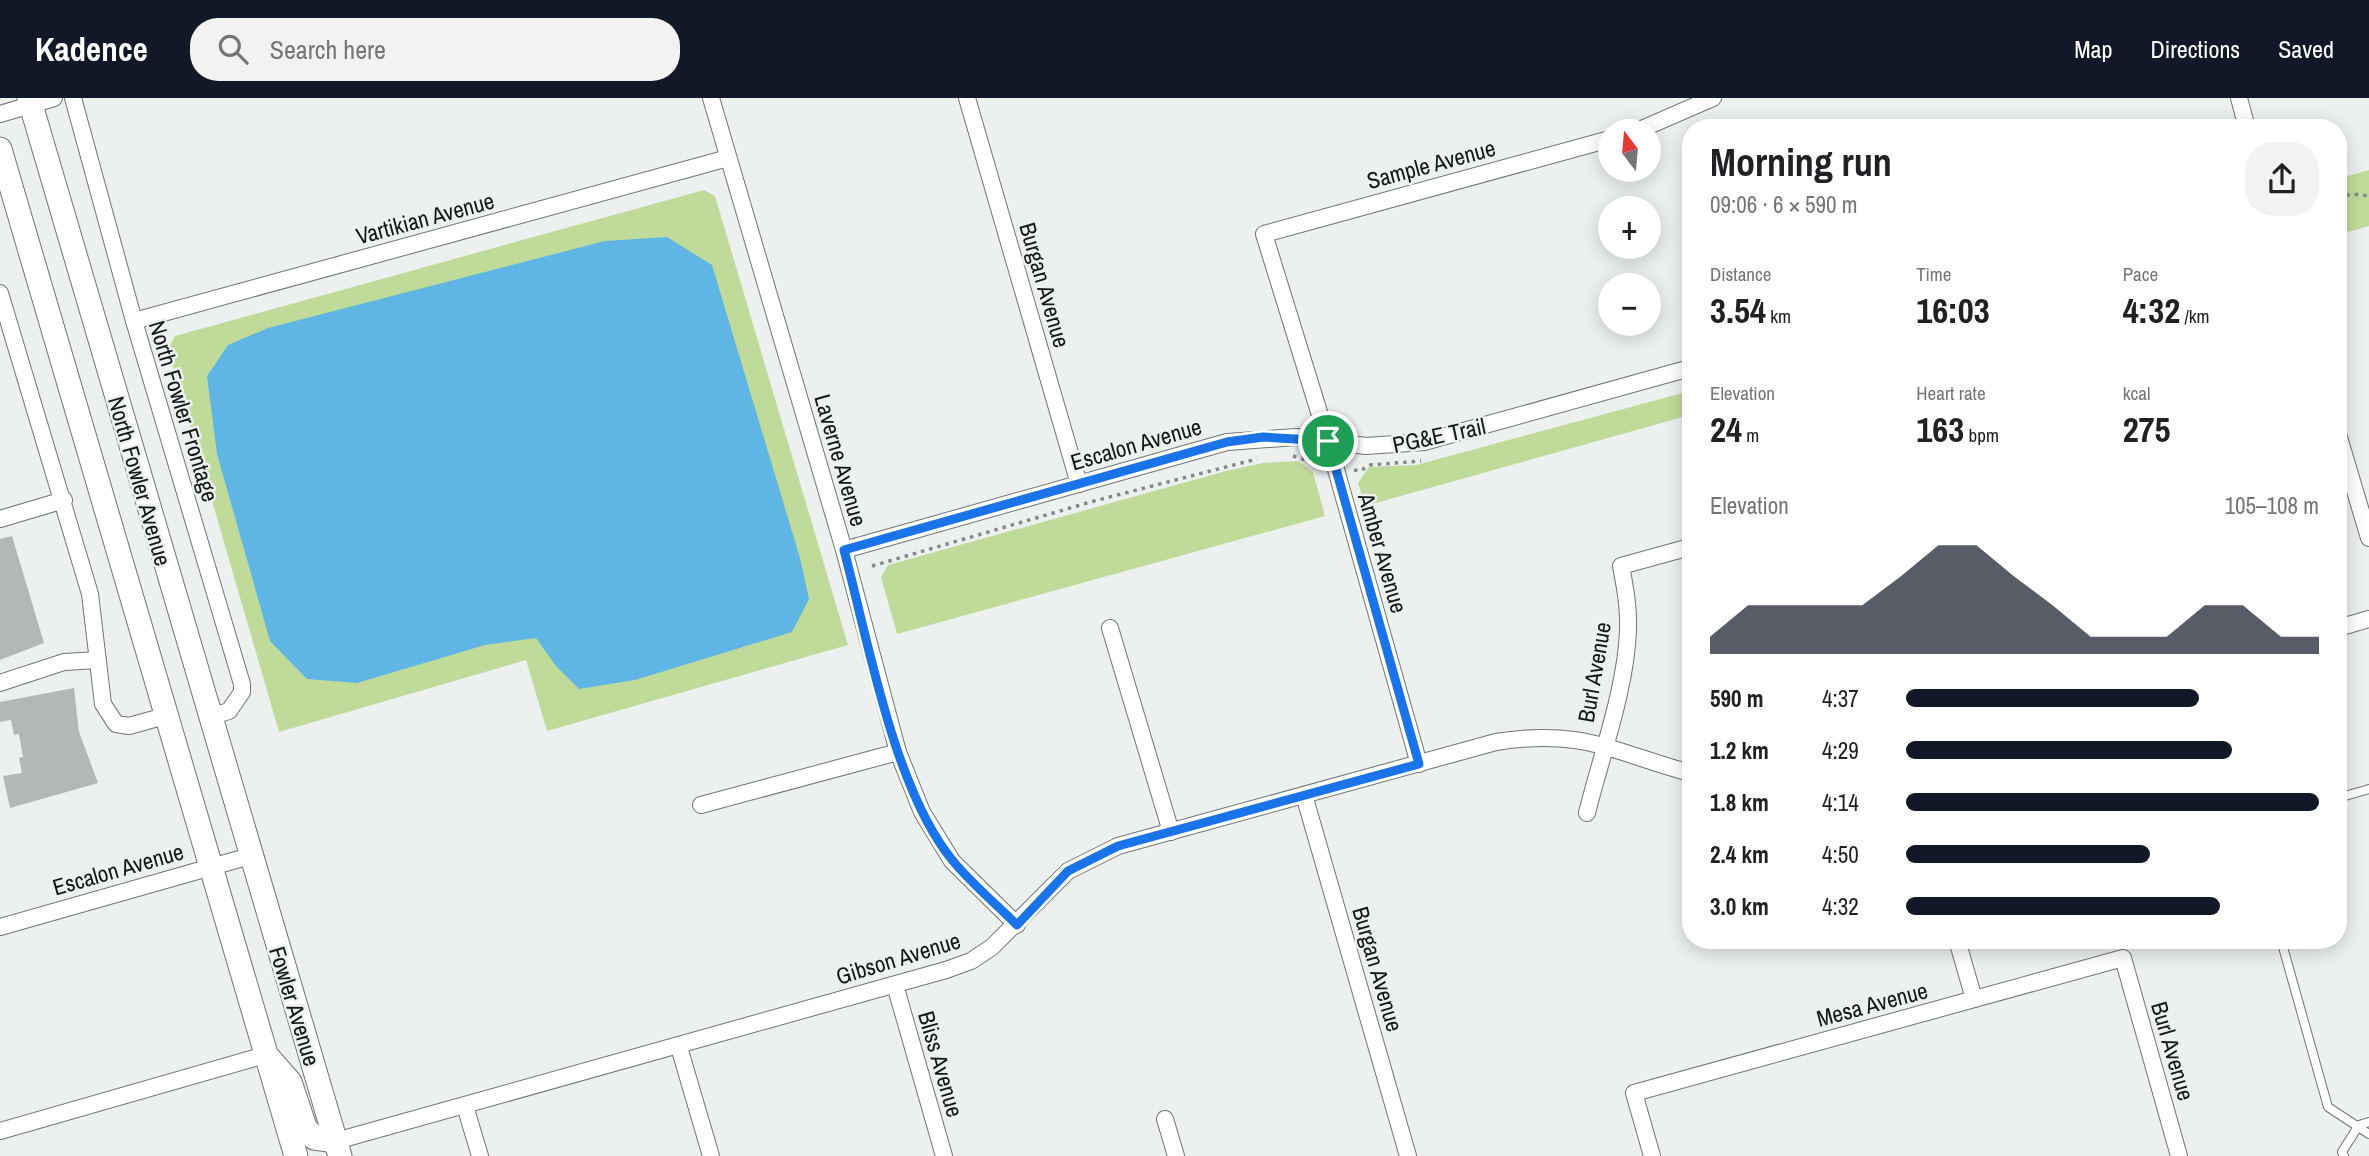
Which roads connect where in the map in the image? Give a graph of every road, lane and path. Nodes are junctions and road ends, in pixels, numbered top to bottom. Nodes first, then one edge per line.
1 (54, 98) edge
2 (73, 98) edge
3 (711, 98) edge
4 (967, 98) edge
5 (1713, 98) edge
6 (2239, 98) edge
7 (30, 101) edge
8 (0, 114) edge
9 (2245, 119) edge
10 (1661, 121) edge
11 (1598, 142) edge
12 (0, 149) edge
13 (728, 158) junction
14 (2347, 195) edge
15 (2369, 196) edge
16 (1264, 234) joint
17 (0, 293) edge
18 (134, 321) junction
19 (1682, 370) edge
20 (1328, 441) junction
21 (1283, 456) dead end
22 (1262, 458) dead end
23 (1426, 460) dead end
24 (2347, 464) edge
25 (1335, 467) junction
26 (1079, 484) junction
27 (64, 500) junction
28 (0, 519) edge
29 (2369, 538) edge
30 (1682, 549) edge
31 (844, 550) junction
32 (872, 566) dead end
33 (2369, 619) edge
34 (2347, 625) edge
35 (1110, 628) dead end
36 (98, 660) junction
37 (0, 683) edge
38 (165, 716) junction
39 (209, 717) junction
40 (1604, 745) junction
41 (898, 752) junction
42 (1419, 764) junction
43 (1682, 771) edge
44 (2369, 789) edge
45 (1304, 794) junction
46 (2347, 795) edge
47 (701, 805) dead end
48 (1587, 813) dead end
49 (1171, 832) junction
50 (250, 856) junction
51 (210, 867) junction
52 (1017, 925) junction
53 (0, 927) edge
54 (1960, 949) edge
55 (2284, 949) edge
56 (2123, 958) joint
57 (895, 985) junction
58 (1974, 999) junction
59 (679, 1046) junction
60 (265, 1055) junction
61 (465, 1105) junction
62 (1165, 1119) dead end
63 (2369, 1122) edge
64 (2358, 1125) junction
65 (0, 1131) edge
66 (2369, 1134) edge
67 (338, 1149) edge
68 (293, 1155) edge
69 (480, 1156) edge
70 (711, 1156) edge
71 (944, 1156) edge
72 (1176, 1156) edge
73 (1408, 1156) edge
74 (1652, 1156) edge
75 (2179, 1156) edge
76 (2343, 1156) edge

1 - 7 street
2 - 18 street, North Fowler Frontage
3 - 13 street, Laverne Avenue
4 - 26 street, Burgan Avenue
5 - 10 street
6 - 9 street
7 - 8 street
7 - 39 main road, North Fowler Avenue
11 - 16 street, Sample Avenue
12 - 38 main road, North Fowler Avenue
13 - 18 street, Vartikian Avenue
13 - 31 street, Laverne Avenue
14 - 15 path
16 - 20 street, Amber Avenue
17 - 27 street
18 - 39 street, North Fowler Frontage
19 - 20 street, Escalon Avenue
20 - 25 street, Amber Avenue
20 - 26 street, Escalon Avenue
21 - 25 path, PG&E Trail
22 - 32 path
23 - 25 path, PG&E Trail
24 - 29 street
25 - 42 street, Amber Avenue
26 - 31 street, Escalon Avenue
27 - 28 street
27 - 36 street
30 - 40 street, Burl Avenue
31 - 41 street, Laverne Avenue
33 - 34 street
35 - 49 street
36 - 37 street
36 - 38 street
38 - 51 main road, North Fowler Avenue
39 - 50 main road, North Fowler Avenue
40 - 42 street, Gibson Avenue
40 - 43 street, Gibson Avenue
40 - 48 street
41 - 47 street
41 - 52 street, Laverne Avenue
42 - 45 street, Gibson Avenue
44 - 46 lane
45 - 49 street, Gibson Avenue
45 - 73 street, Burgan Avenue
49 - 52 street, Gibson Avenue
50 - 51 street, Escalon Avenue
50 - 67 main road, Fowler Avenue
51 - 53 street, Escalon Avenue
51 - 60 main road, Fowler Avenue
52 - 57 street, Gibson Avenue
54 - 58 street
55 - 64 lane
56 - 58 street, Mesa Avenue
56 - 75 street, Burl Avenue
57 - 59 street, Gibson Avenue
57 - 71 street, Bliss Avenue
58 - 74 street, Mesa Avenue
59 - 61 street, Gibson Avenue
59 - 70 street
60 - 65 street
60 - 67 main road
60 - 68 main road, Fowler Avenue
61 - 67 street, Gibson Avenue
61 - 69 street
62 - 72 street
63 - 64 lane
64 - 66 lane
64 - 76 lane

